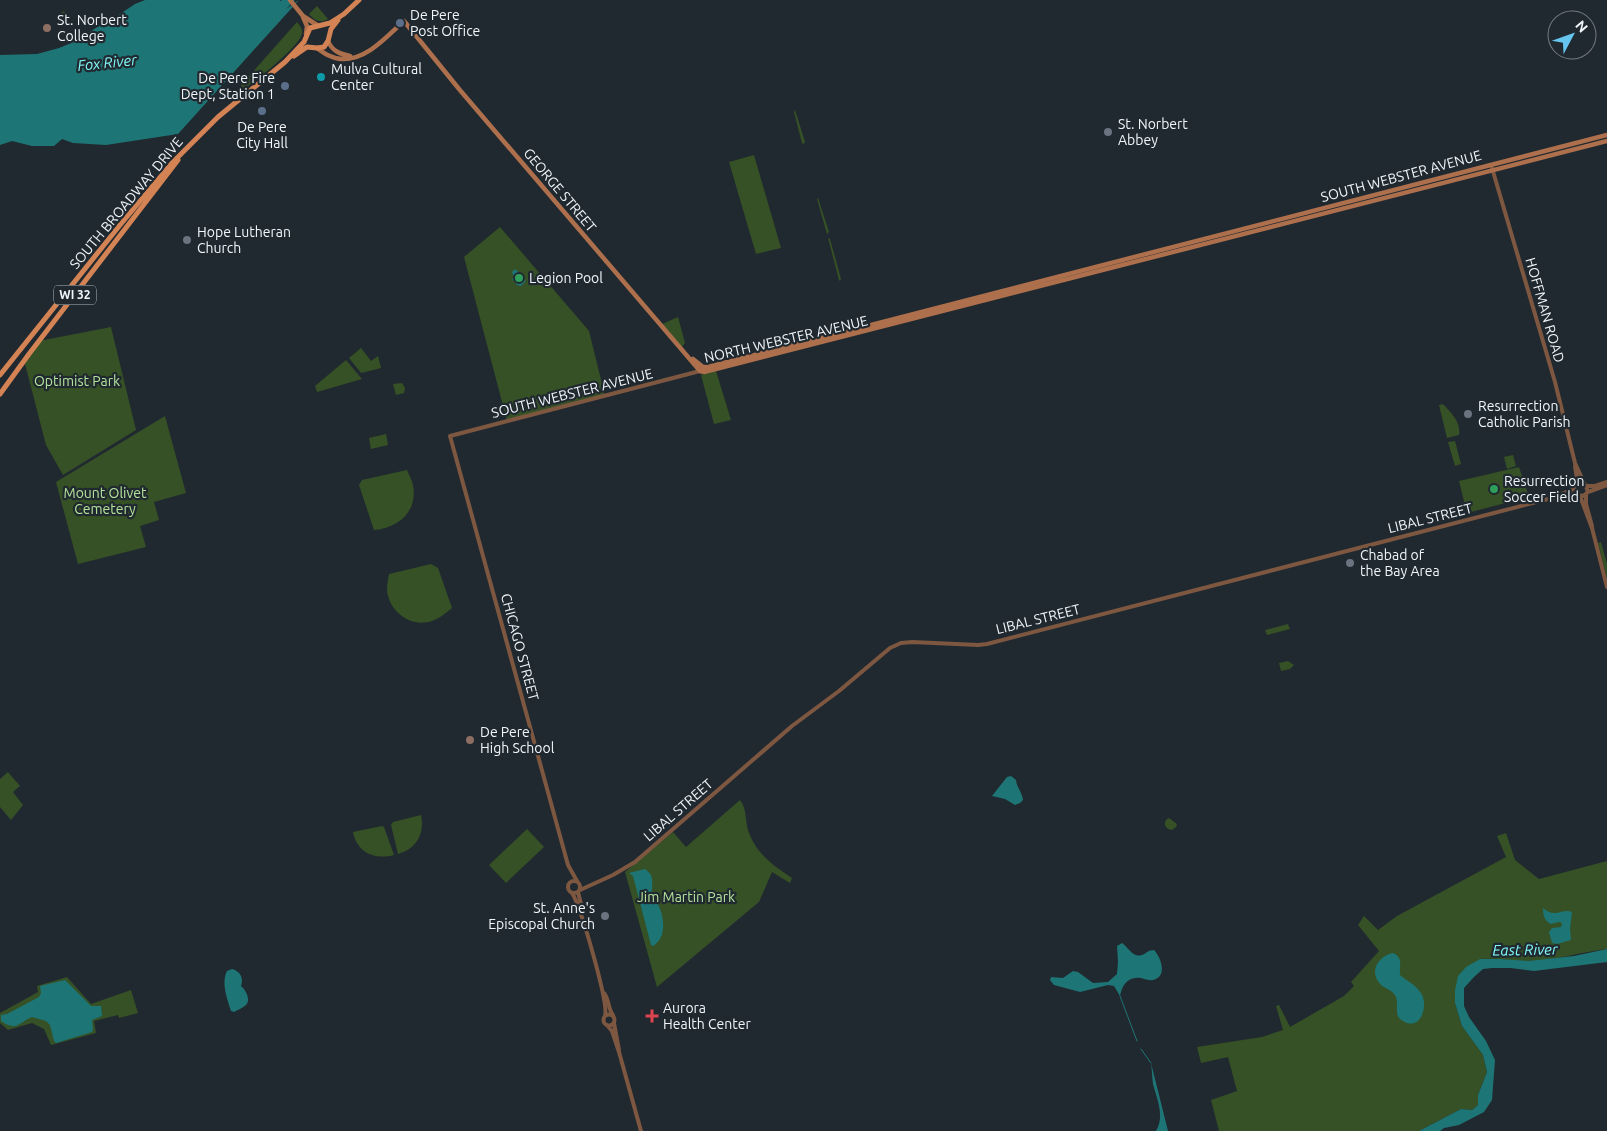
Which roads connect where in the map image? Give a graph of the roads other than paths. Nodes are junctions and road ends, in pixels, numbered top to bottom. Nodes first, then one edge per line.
1 (290, 0) edge
2 (359, 0) edge
3 (344, 14) junction
4 (303, 16) junction
5 (319, 26) junction
6 (306, 36) junction
7 (329, 39) junction
8 (315, 48) junction
9 (354, 57) junction
10 (285, 62) junction
11 (1605, 135) edge
12 (1606, 141) edge
13 (182, 154) junction
14 (1491, 167) junction
15 (1200, 242) junction
16 (680, 346) junction
17 (708, 367) junction
18 (700, 371) junction
19 (0, 375) edge
20 (0, 394) edge
21 (450, 436) joint
22 (1575, 463) junction
23 (1607, 484) edge
24 (1585, 486) junction
25 (1577, 487) junction
26 (1587, 494) junction
27 (1579, 495) junction
28 (1552, 498) junction
29 (1592, 528) junction
30 (1607, 586) edge
31 (568, 864) junction
32 (599, 880) junction
33 (578, 882) junction
34 (570, 883) junction
35 (579, 891) junction
36 (572, 893) junction
37 (581, 914) junction
38 (604, 993) junction
39 (613, 1015) junction
40 (605, 1016) junction
41 (614, 1023) junction
42 (607, 1025) junction
43 (619, 1052) junction
44 (640, 1131) edge

1 - 4 main road
2 - 3 main road
3 - 5 main road
3 - 7 main road
4 - 5 main road
4 - 6 main road
5 - 6 main road
5 - 7 main road
6 - 8 main road
6 - 10 main road, WI 32
7 - 8 main road, WI 32
7 - 9 main road
8 - 9 main road
8 - 10 main road, WI 32
9 - 16 main road, GEORGE STREET
10 - 13 main road, SOUTH BROADWAY DRIVE / WI 32
11 - 12 main road
11 - 14 main road, SOUTH WEBSTER AVENUE
12 - 14 main road, SOUTH WEBSTER AVENUE
13 - 19 main road, SOUTH BROADWAY DRIVE / WI 32
13 - 20 main road, WI 32
14 - 15 main road, SOUTH WEBSTER AVENUE
14 - 22 street, HOFFMAN ROAD
15 - 17 main road, NORTH WEBSTER AVENUE
15 - 18 main road, NORTH WEBSTER AVENUE
16 - 17 main road
16 - 18 main road, GEORGE STREET
17 - 18 main road, NORTH WEBSTER AVENUE
18 - 21 street, SOUTH WEBSTER AVENUE
21 - 31 street, CHICAGO STREET
22 - 24 street, HOFFMAN ROAD
22 - 25 street, HOFFMAN ROAD
23 - 24 street
23 - 26 street
24 - 25 street, LIBAL STREET
24 - 26 street, HOFFMAN ROAD
25 - 27 street, HOFFMAN ROAD
25 - 28 street, LIBAL STREET
26 - 27 street, LIBAL STREET
26 - 29 street
27 - 28 street, LIBAL STREET
27 - 29 street
28 - 32 street, LIBAL STREET
29 - 30 street
31 - 33 street, CHICAGO STREET
31 - 34 street, CHICAGO STREET
32 - 33 street, LIBAL STREET
32 - 35 street, LIBAL STREET
33 - 34 street
33 - 35 street
34 - 36 street
35 - 36 street
35 - 37 street
36 - 37 street
37 - 38 street
38 - 39 street
38 - 40 street
39 - 40 street
39 - 41 street
40 - 42 street
41 - 42 street
41 - 43 street
42 - 43 street
43 - 44 street

